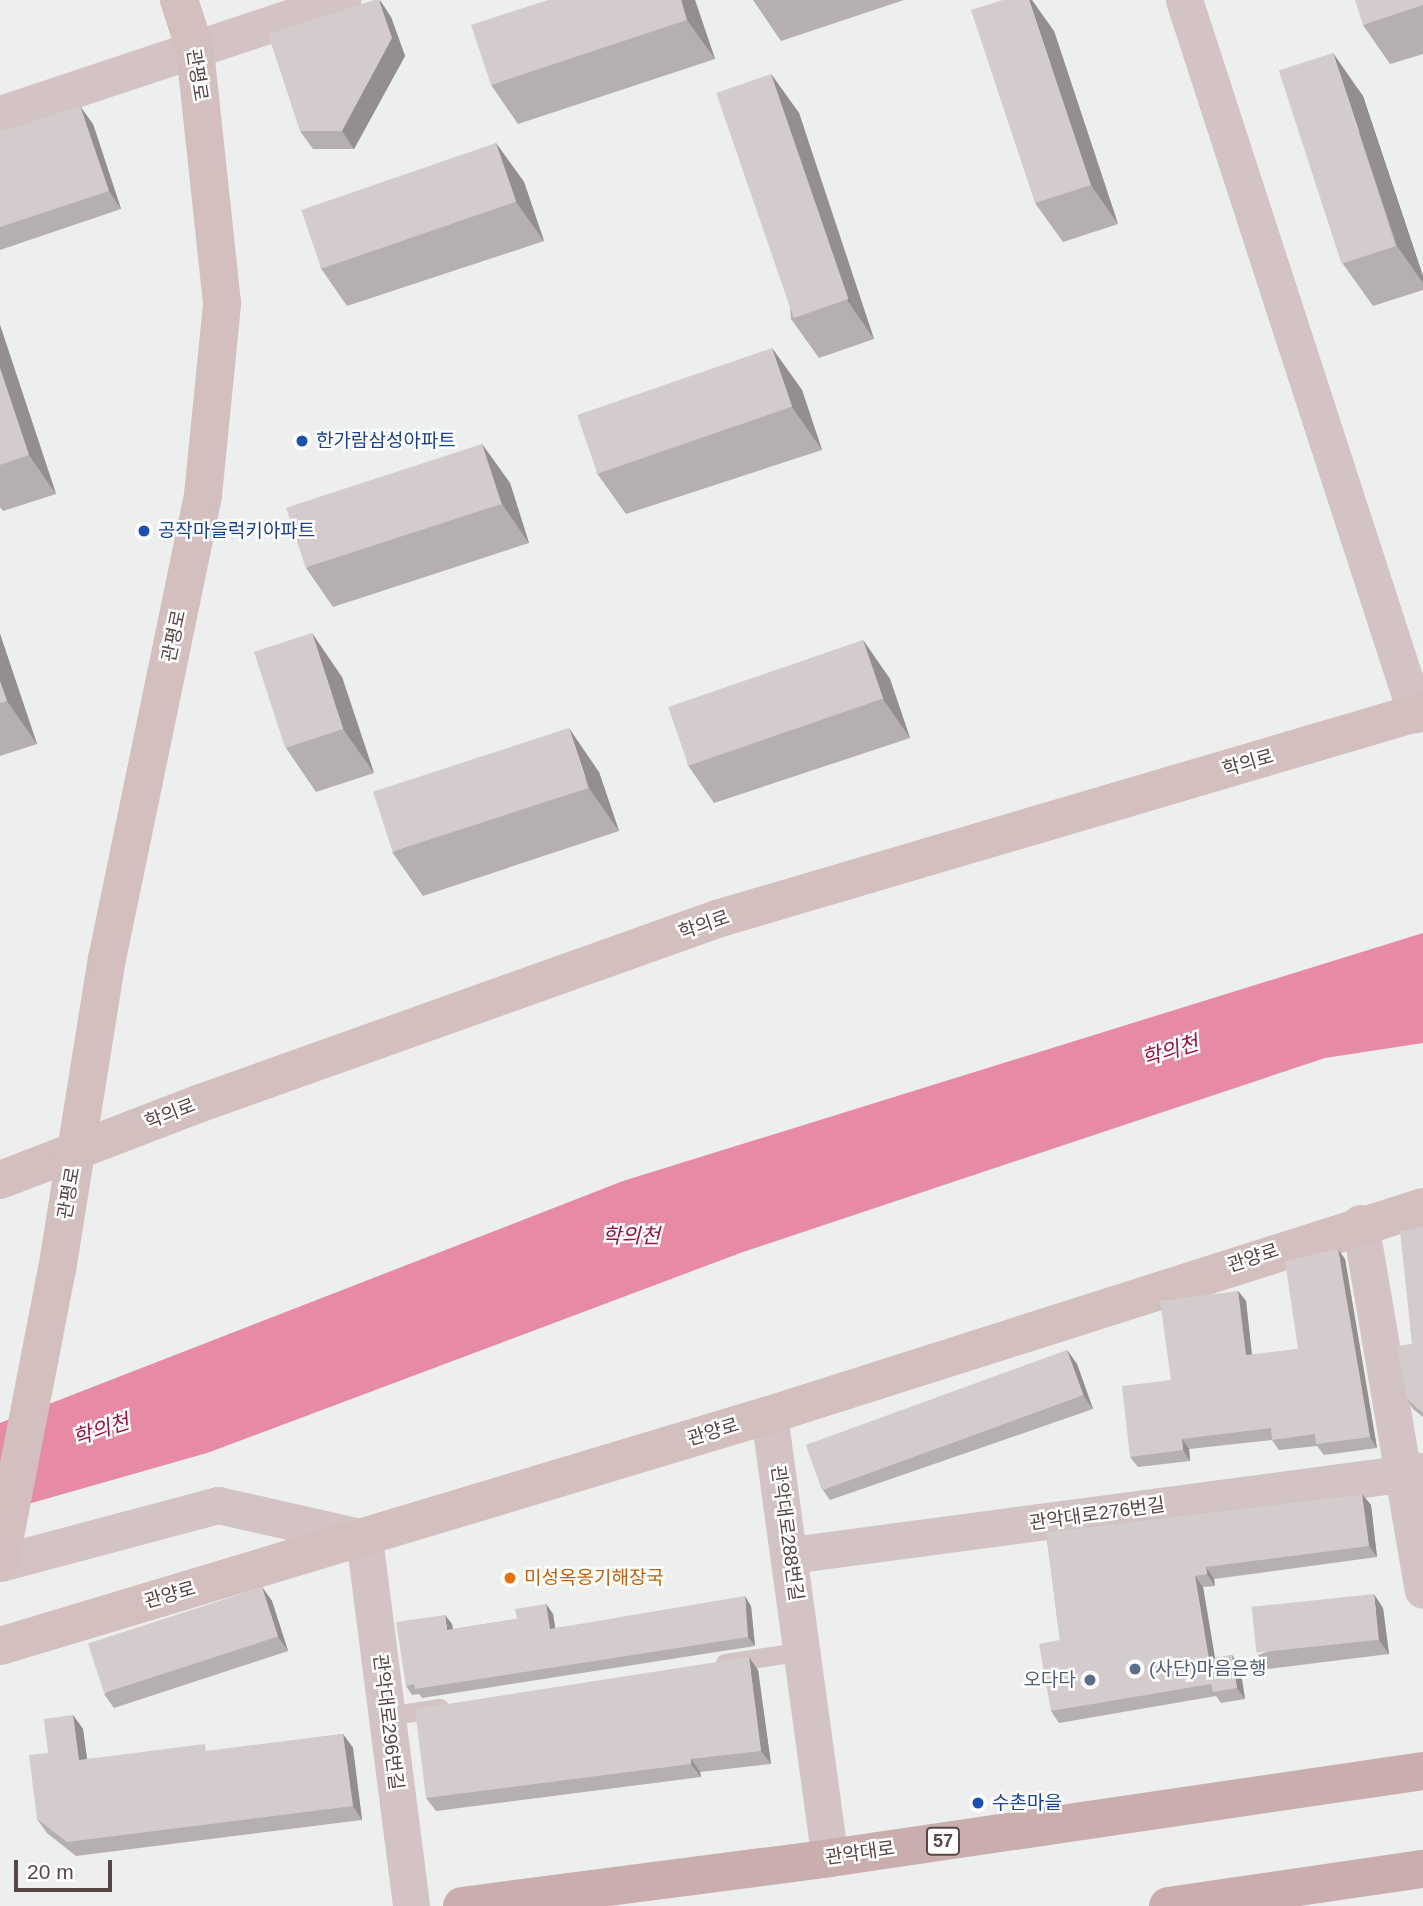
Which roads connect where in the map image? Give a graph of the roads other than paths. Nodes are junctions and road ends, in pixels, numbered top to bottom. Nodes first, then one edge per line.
1 (179, 0) edge
2 (343, 0) edge
3 (1184, 0) edge
4 (195, 49) junction
5 (0, 114) edge
6 (1419, 713) edge
7 (77, 1150) junction
8 (0, 1180) edge
9 (1423, 1207) edge
10 (1360, 1223) junction
11 (769, 1415) junction
12 (1413, 1472) edge
13 (364, 1538) junction
14 (790, 1555) junction
15 (0, 1562) edge
16 (1423, 1590) edge
17 (0, 1646) edge
18 (803, 1651) junction
19 (709, 1666) edge
20 (454, 1706) edge
21 (387, 1716) junction
22 (1423, 1771) edge
23 (830, 1858) junction
24 (1423, 1869) edge
25 (411, 1906) edge
26 (462, 1906) edge
27 (1168, 1906) edge

1 - 4 street, 관평로
2 - 4 street
3 - 6 street
4 - 5 street
4 - 7 street, 관평로
6 - 7 street, 학의로
7 - 8 street, 학의로
7 - 15 street, 관평로
9 - 10 street, 관양로
10 - 11 street, 관양로
10 - 12 street
11 - 13 street, 관양로
11 - 14 street, 관악대로288번길
12 - 14 street, 관악대로276번길
12 - 16 street
13 - 15 street
13 - 17 street, 관양로
13 - 21 street, 관악대로296번길
14 - 18 street, 관악대로288번길
18 - 19 lane
18 - 23 street, 관악대로288번길
20 - 21 lane
21 - 25 street, 관악대로296번길
22 - 23 main road, 관악대로 / 57
23 - 26 main road, 관악대로 / 57
24 - 27 main road

